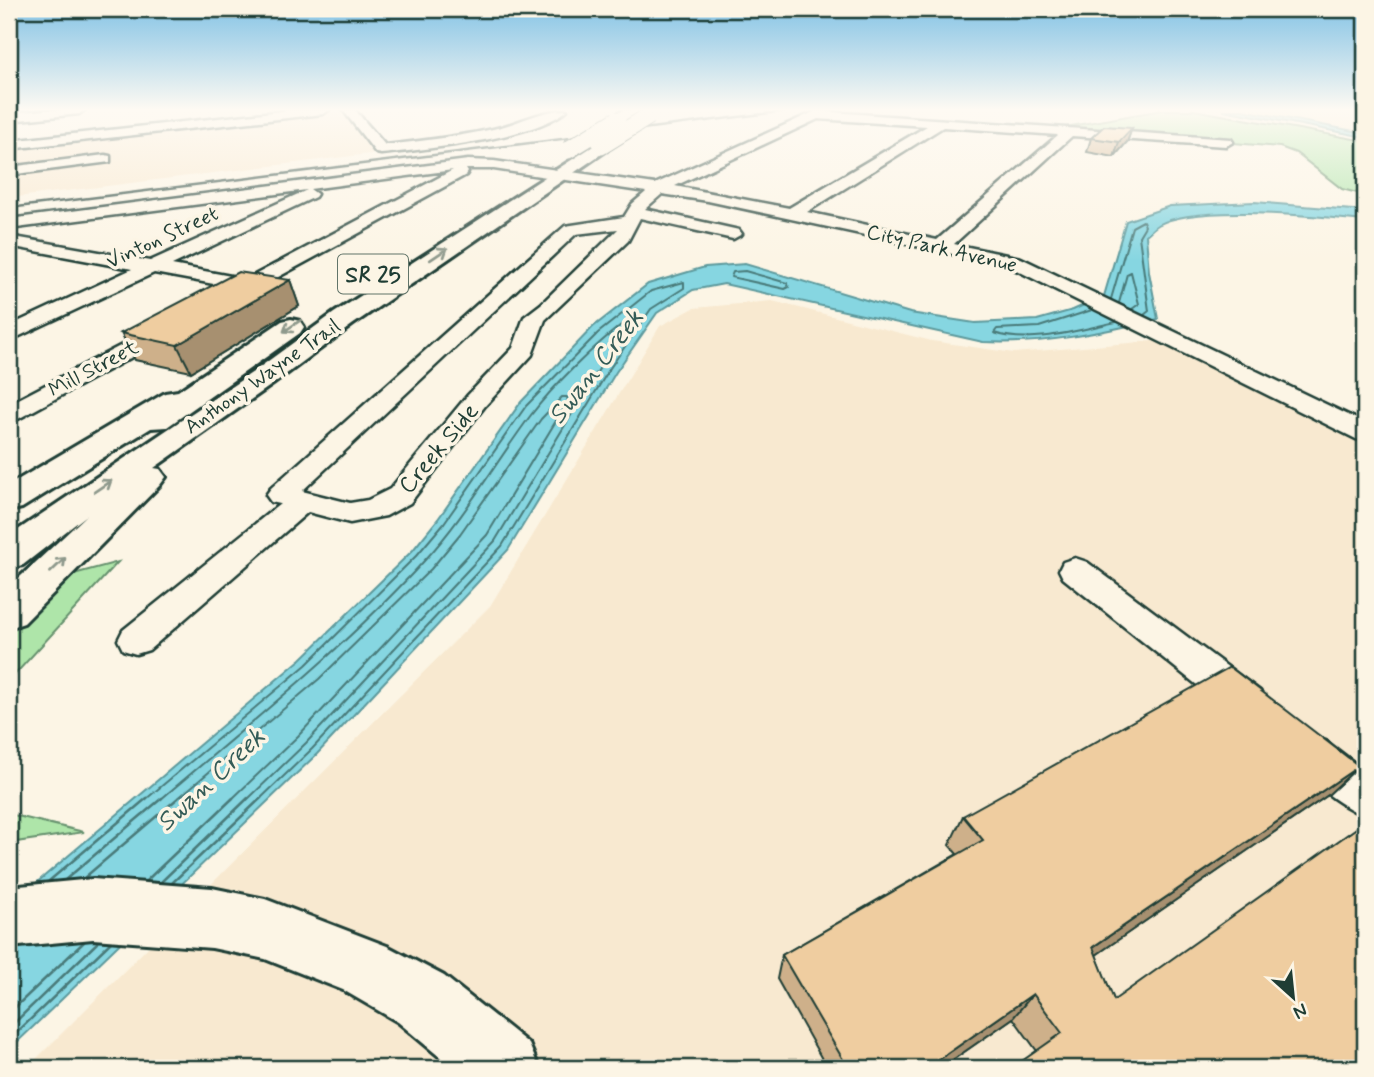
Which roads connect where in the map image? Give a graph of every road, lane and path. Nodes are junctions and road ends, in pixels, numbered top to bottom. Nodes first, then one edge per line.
1 (95, 160) edge
2 (558, 160) edge
3 (571, 160) edge
4 (718, 160) edge
5 (878, 160) edge
6 (1037, 160) edge
7 (480, 164) junction
8 (9, 171) edge
9 (547, 172) junction
10 (335, 182) junction
11 (661, 187) junction
12 (792, 214) junction
13 (629, 221) junction
14 (9, 226) edge
15 (733, 234) dead end
16 (657, 236) dead end
17 (9, 241) edge
18 (942, 246) junction
19 (152, 267) junction
20 (249, 285) junction
21 (213, 304) edge
22 (482, 311) junction
23 (189, 317) edge
24 (535, 317) junction
25 (9, 334) edge
26 (263, 378) junction
27 (211, 380) junction
28 (9, 414) edge
29 (1365, 433) edge
30 (9, 500) edge
31 (302, 501) junction
32 (9, 525) edge
33 (9, 555) edge
34 (1075, 570) dead end
35 (9, 612) edge
36 (136, 640) dead end
37 (1365, 796) edge
38 (9, 917) edge
39 (505, 1068) edge

1 - 8 street
2 - 9 main road, Anthony Wayne Trail / SR 25, bridge
3 - 9 main road, Anthony Wayne Trail / SR 25, bridge
4 - 11 street
5 - 12 street
6 - 18 street
7 - 9 street, City Park Avenue
7 - 10 street, City Park Avenue
7 - 20 street
9 - 11 street, City Park Avenue
26 -> 9 main road, Anthony Wayne Trail / SR 25
9 -> 27 main road, Anthony Wayne Trail / SR 25
10 - 14 street, City Park Avenue
10 - 19 street, Vinton Street
11 - 12 street, City Park Avenue
11 - 13 street
12 - 18 street, City Park Avenue
13 - 15 street
13 - 16 street
13 - 22 street
13 - 24 street
17 - 19 street
18 - 29 street, City Park Avenue
19 - 20 street
19 - 25 street, Vinton Street
20 - 21 street
22 - 24 street
22 - 31 street
23 - 28 street, Mill Street
24 - 31 street, Creek Side
33 -> 26 main road, Anthony Wayne Trail / SR 25
35 -> 26 main road
27 - 30 main road
27 - 32 main road, Anthony Wayne Trail / SR 25
31 - 36 street
34 - 37 street
38 - 39 main road

